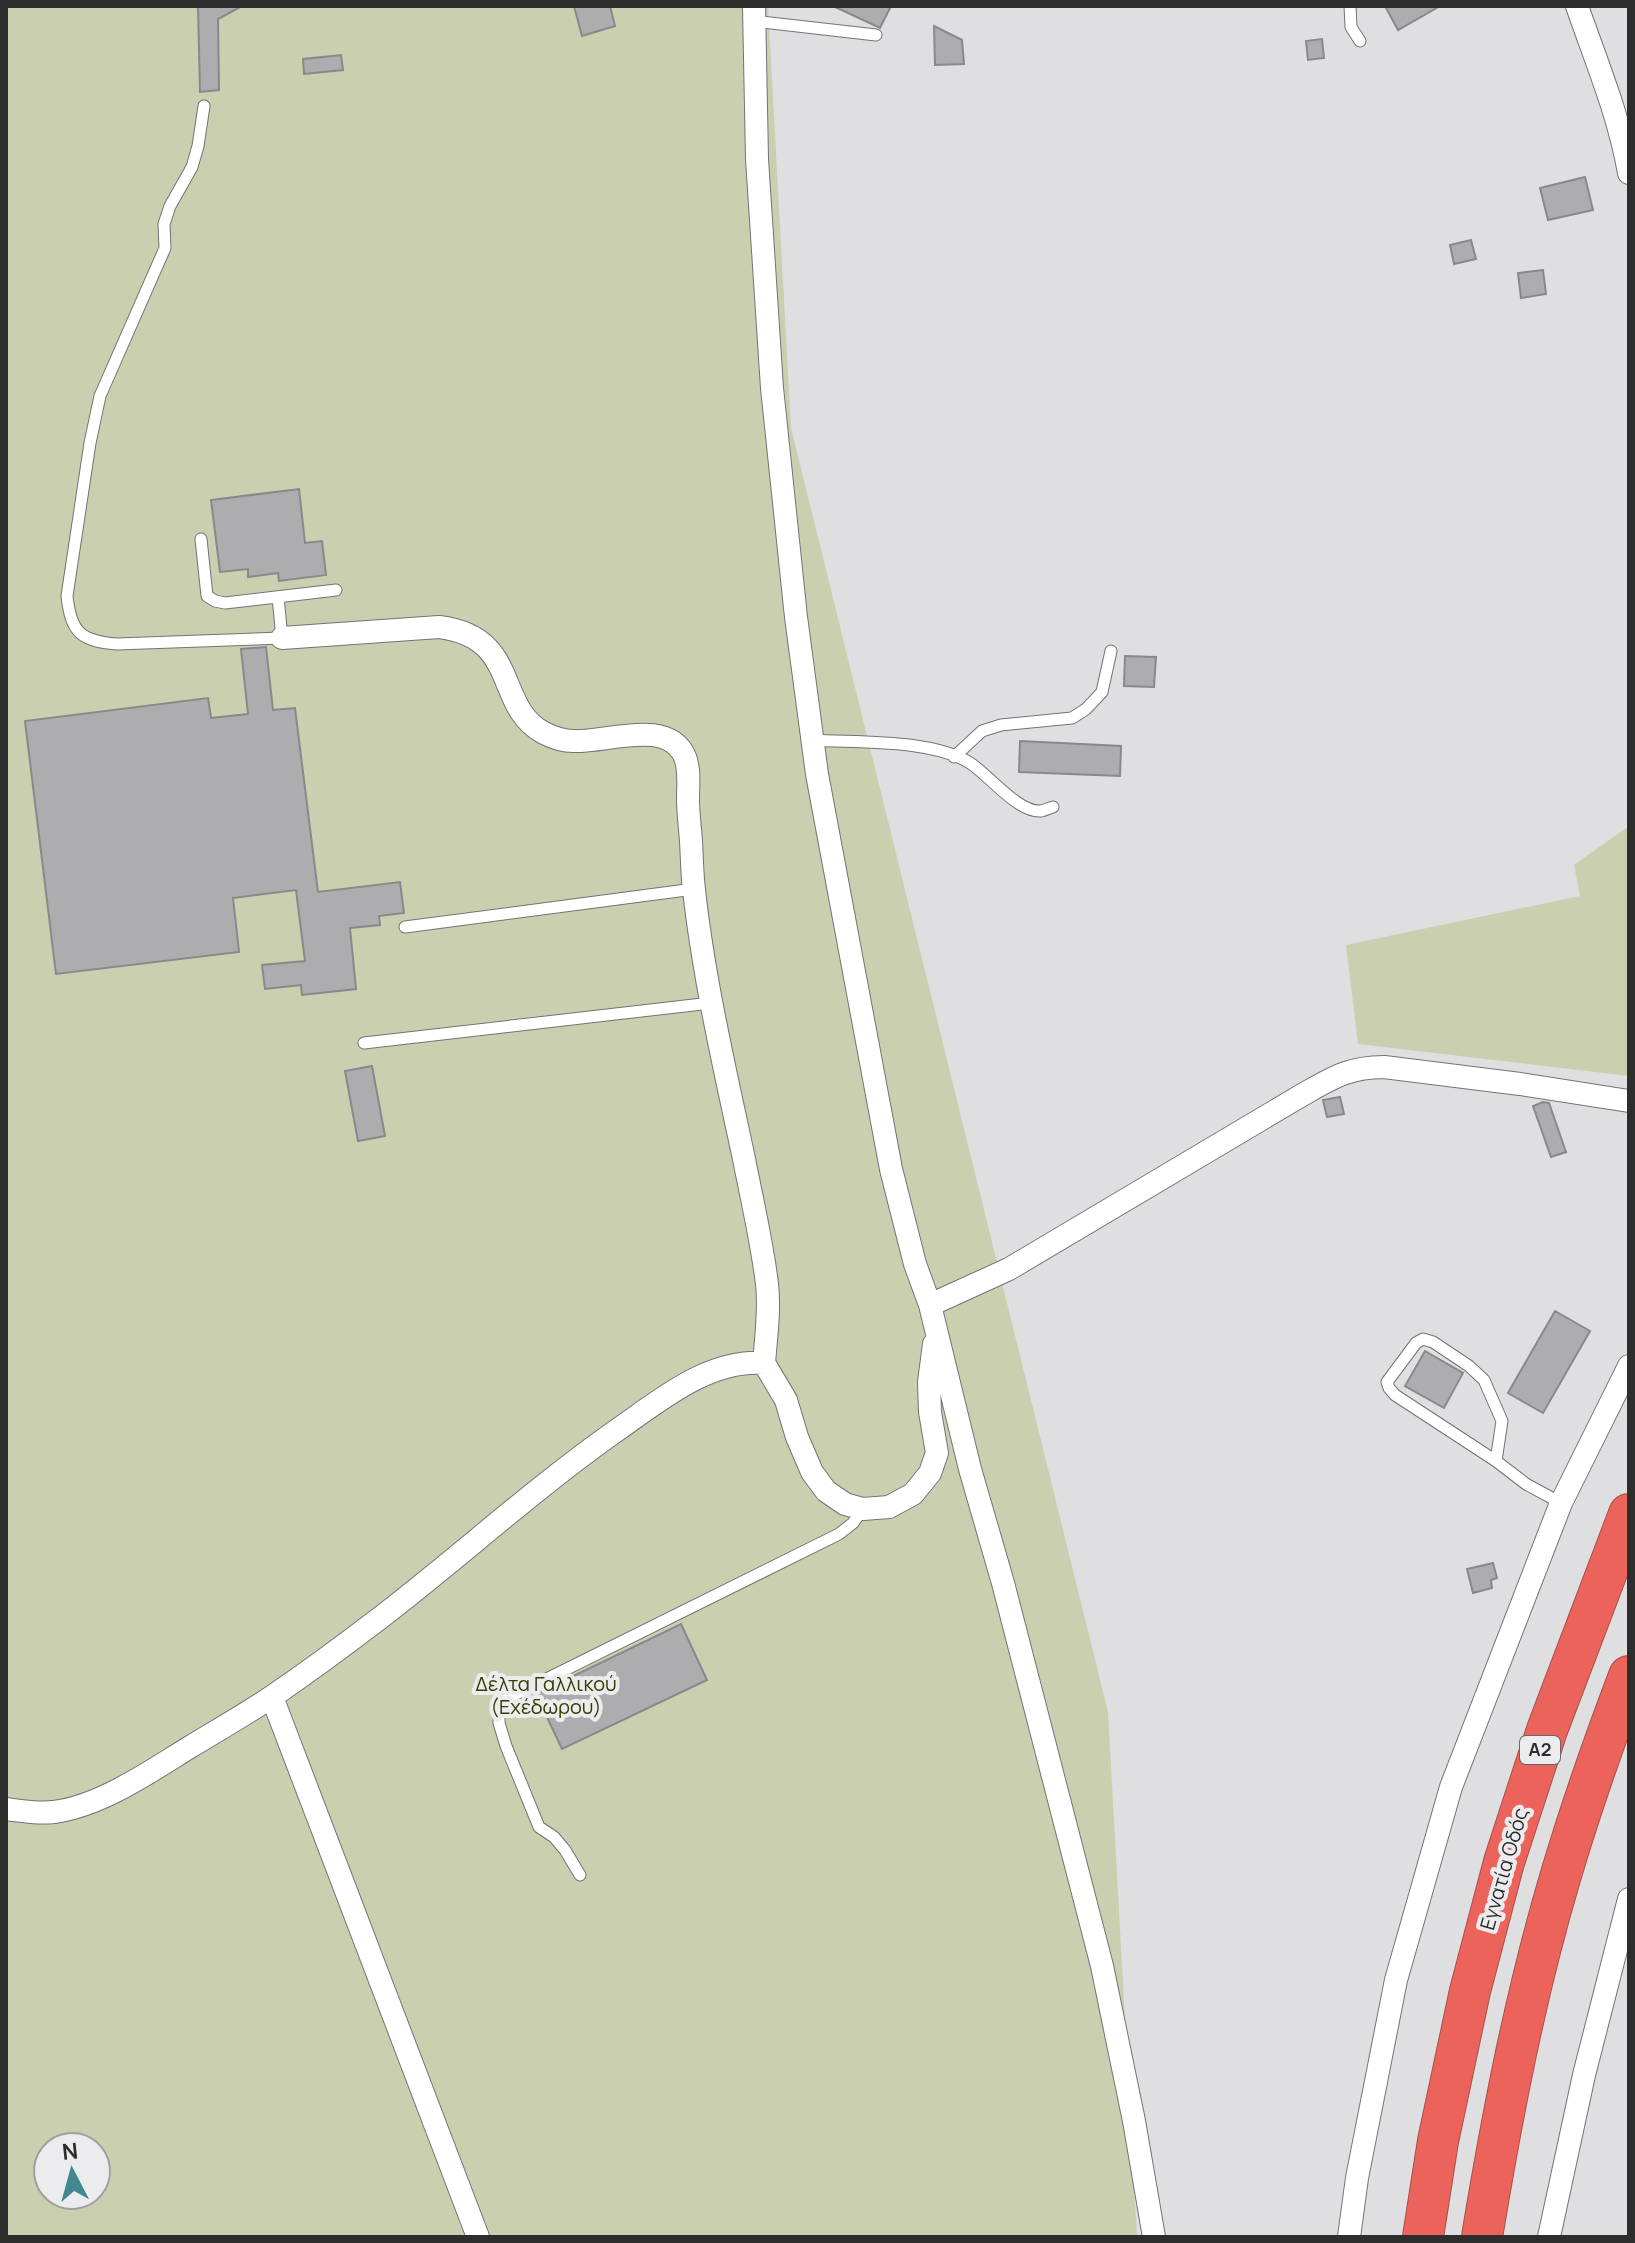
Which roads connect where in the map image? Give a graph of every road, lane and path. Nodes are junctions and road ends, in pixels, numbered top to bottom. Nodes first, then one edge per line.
1 (1350, 6) edge
2 (1577, 6) edge
3 (754, 14) edge
4 (876, 35) dead end
5 (1360, 41) dead end
6 (204, 106) dead end
7 (1629, 173) edge
8 (201, 539) dead end
9 (336, 590) dead end
10 (278, 597) junction
11 (282, 638) junction
12 (1111, 651) dead end
13 (813, 740) junction
14 (954, 757) junction
15 (1053, 807) dead end
16 (694, 889) junction
17 (405, 927) dead end
18 (711, 1003) junction
19 (364, 1043) dead end
20 (1629, 1101) edge
21 (930, 1305) junction
22 (936, 1332) junction
23 (764, 1363) junction
24 (1629, 1366) edge
25 (1496, 1461) junction
26 (1561, 1503) junction
27 (863, 1509) junction
28 (1629, 1514) edge
29 (1629, 1676) edge
30 (272, 1697) junction
31 (6, 1809) edge
32 (580, 1875) dead end
33 (1629, 1899) edge
34 (478, 2237) edge
35 (1154, 2237) edge
36 (1349, 2237) edge
37 (1423, 2237) edge
38 (1482, 2237) edge
39 (1549, 2237) edge

1 - 5 lane
2 - 7 street
3 - 4 lane
3 - 13 street
6 - 11 lane
8 - 10 lane
9 - 10 lane
10 - 11 lane
11 - 16 street
12 - 14 lane
13 - 14 lane
13 - 21 street
14 - 15 lane
16 - 17 lane
16 - 18 street
18 - 19 lane
18 - 23 street
20 - 21 street
21 - 22 street
22 - 27 street
22 - 35 street
23 - 27 street
23 - 30 street
24 - 26 street
25 - 25 lane
25 - 26 lane
26 - 36 street
27 - 32 lane
28 - 37 highway, Εγνατία Οδός / Α2
29 - 38 highway
30 - 31 street
30 - 34 street
33 - 39 street

